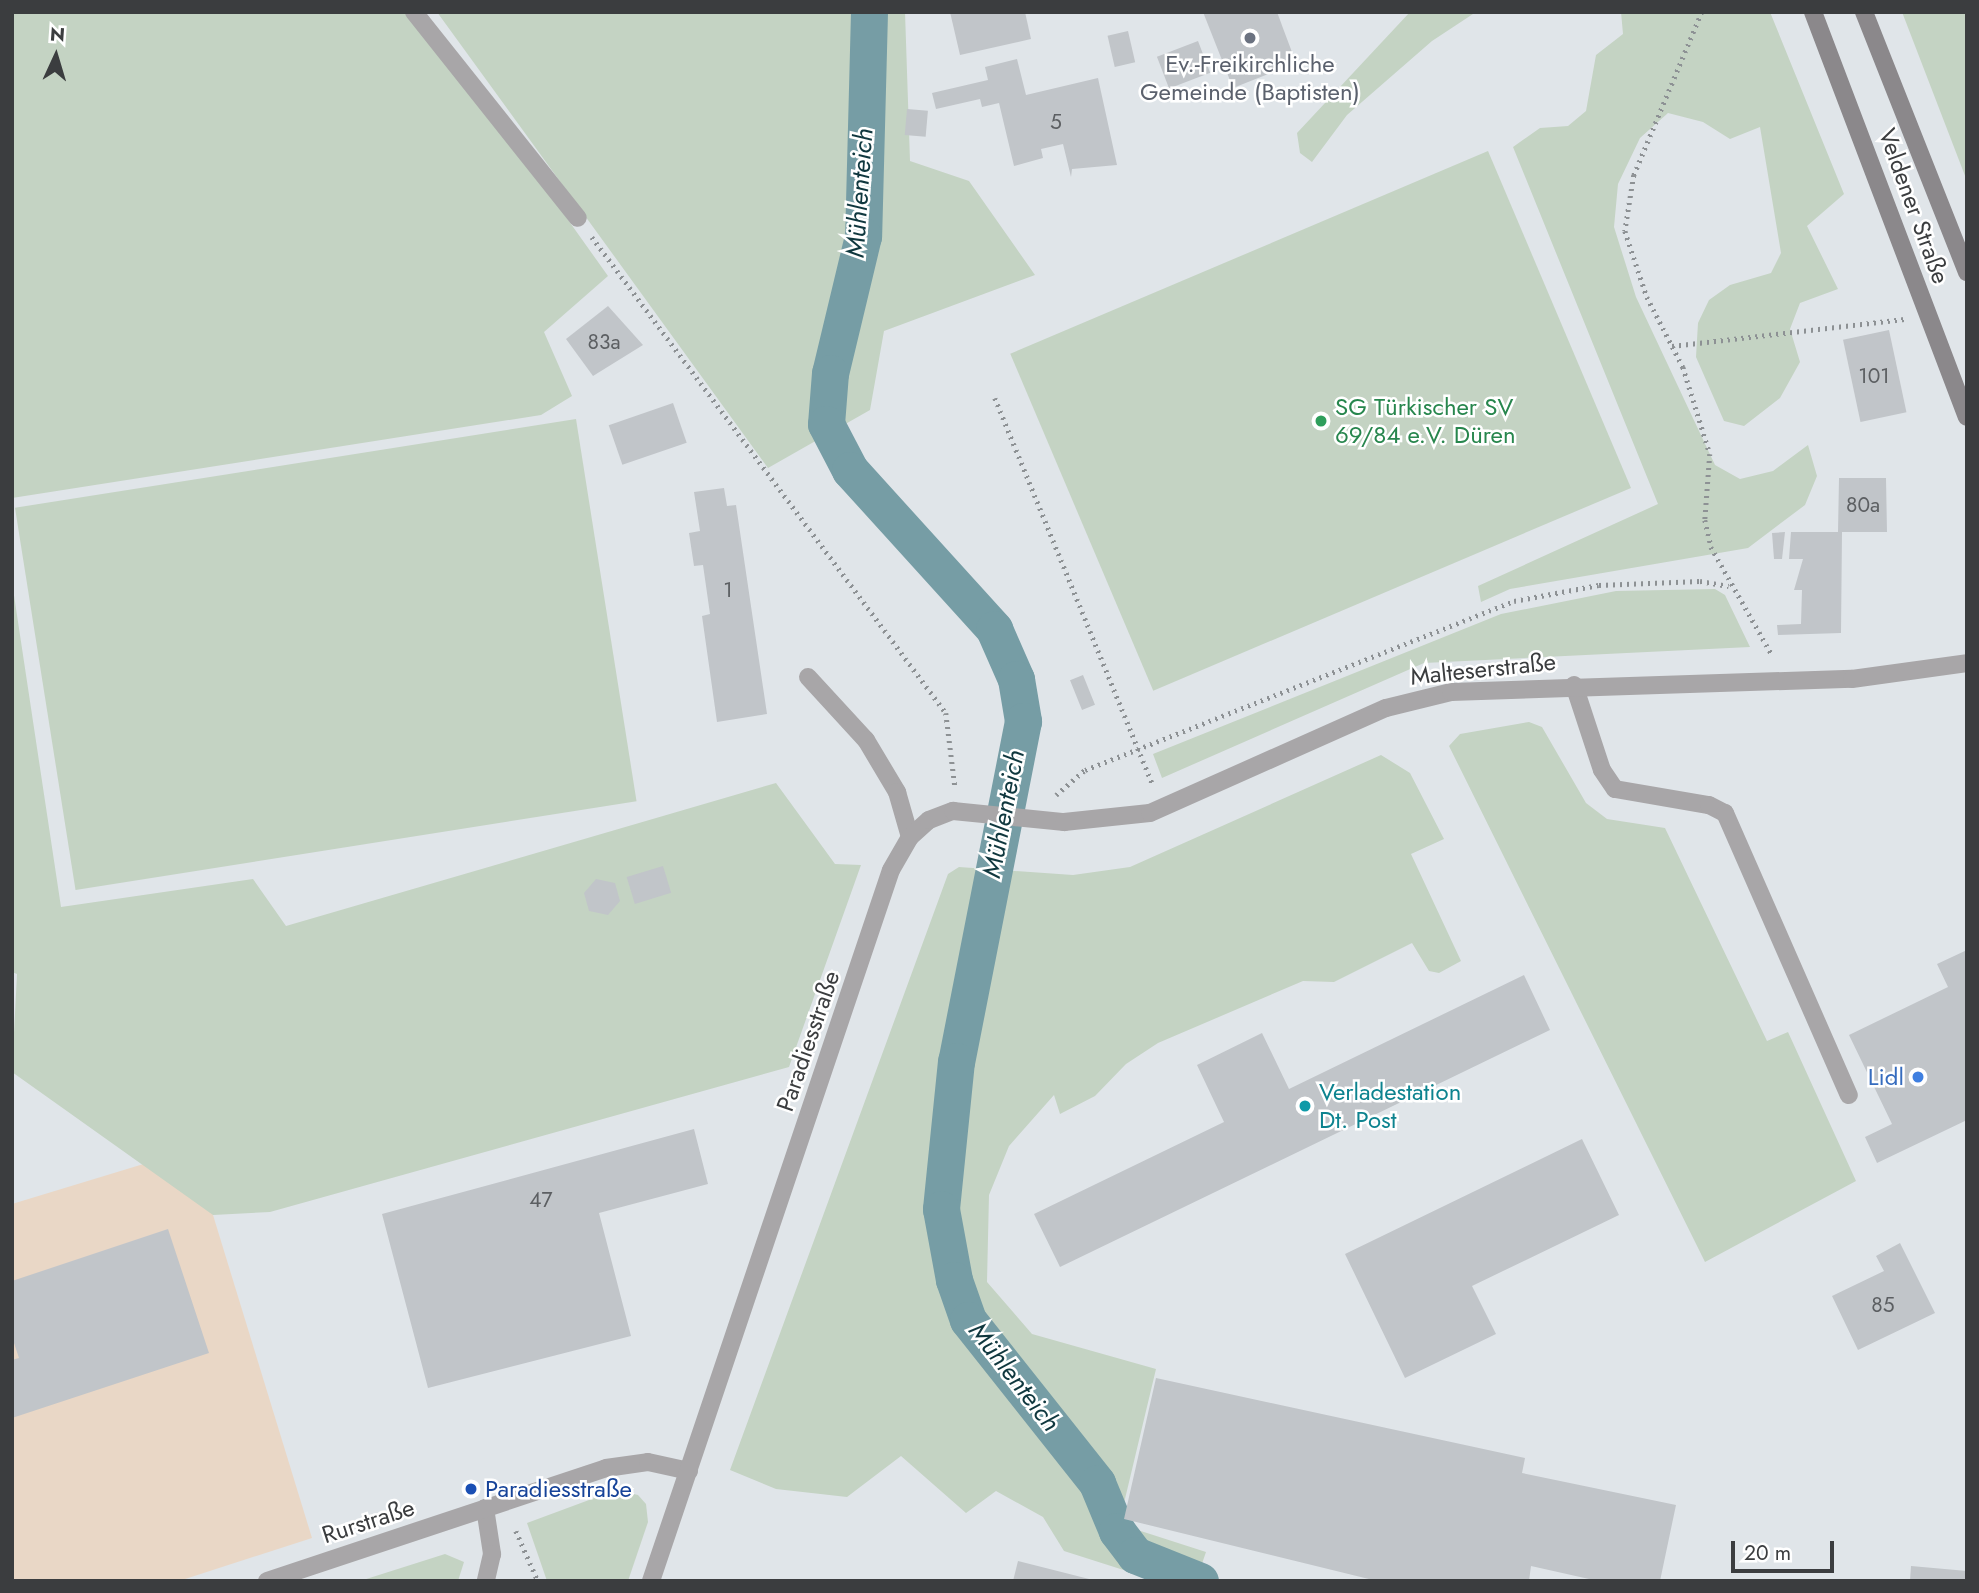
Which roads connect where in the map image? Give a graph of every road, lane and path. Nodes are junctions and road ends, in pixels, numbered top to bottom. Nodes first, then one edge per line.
1 (414, 12) edge
2 (1702, 12) edge
3 (1813, 12) edge
4 (1864, 12) edge
5 (578, 218) joint
6 (1967, 272) edge
7 (1929, 316) junction
8 (1672, 346) junction
9 (995, 398) dead end
10 (1967, 417) edge
11 (1729, 586) junction
12 (1967, 663) edge
13 (808, 677) dead end
14 (1789, 682) junction
15 (1574, 685) junction
16 (1137, 750) junction
17 (1163, 808) junction
18 (953, 811) junction
19 (1045, 820) junction
20 (909, 837) junction
21 (1849, 1095) dead end
22 (689, 1471) junction
23 (485, 1508) junction
24 (267, 1581) edge
25 (486, 1581) edge
26 (651, 1581) edge

1 - 5 street
2 - 8 path
3 - 7 street, Veldener Straße
4 - 6 street, Veldener Straße
5 - 18 path
7 - 8 path
7 - 10 street, Veldener Straße
8 - 11 path
9 - 16 path
11 - 14 path
11 - 16 path
12 - 14 street, Malteserstraße
13 - 20 street
14 - 15 street, Malteserstraße
15 - 17 street, Malteserstraße
15 - 21 street
16 - 17 path
16 - 19 path
17 - 19 street, Malteserstraße
18 - 19 street, Malteserstraße
18 - 20 street, Malteserstraße
20 - 22 street, Paradiesstraße
22 - 23 street, Rurstraße
22 - 26 street, Paradiesstraße
23 - 24 street, Rurstraße
23 - 25 street

